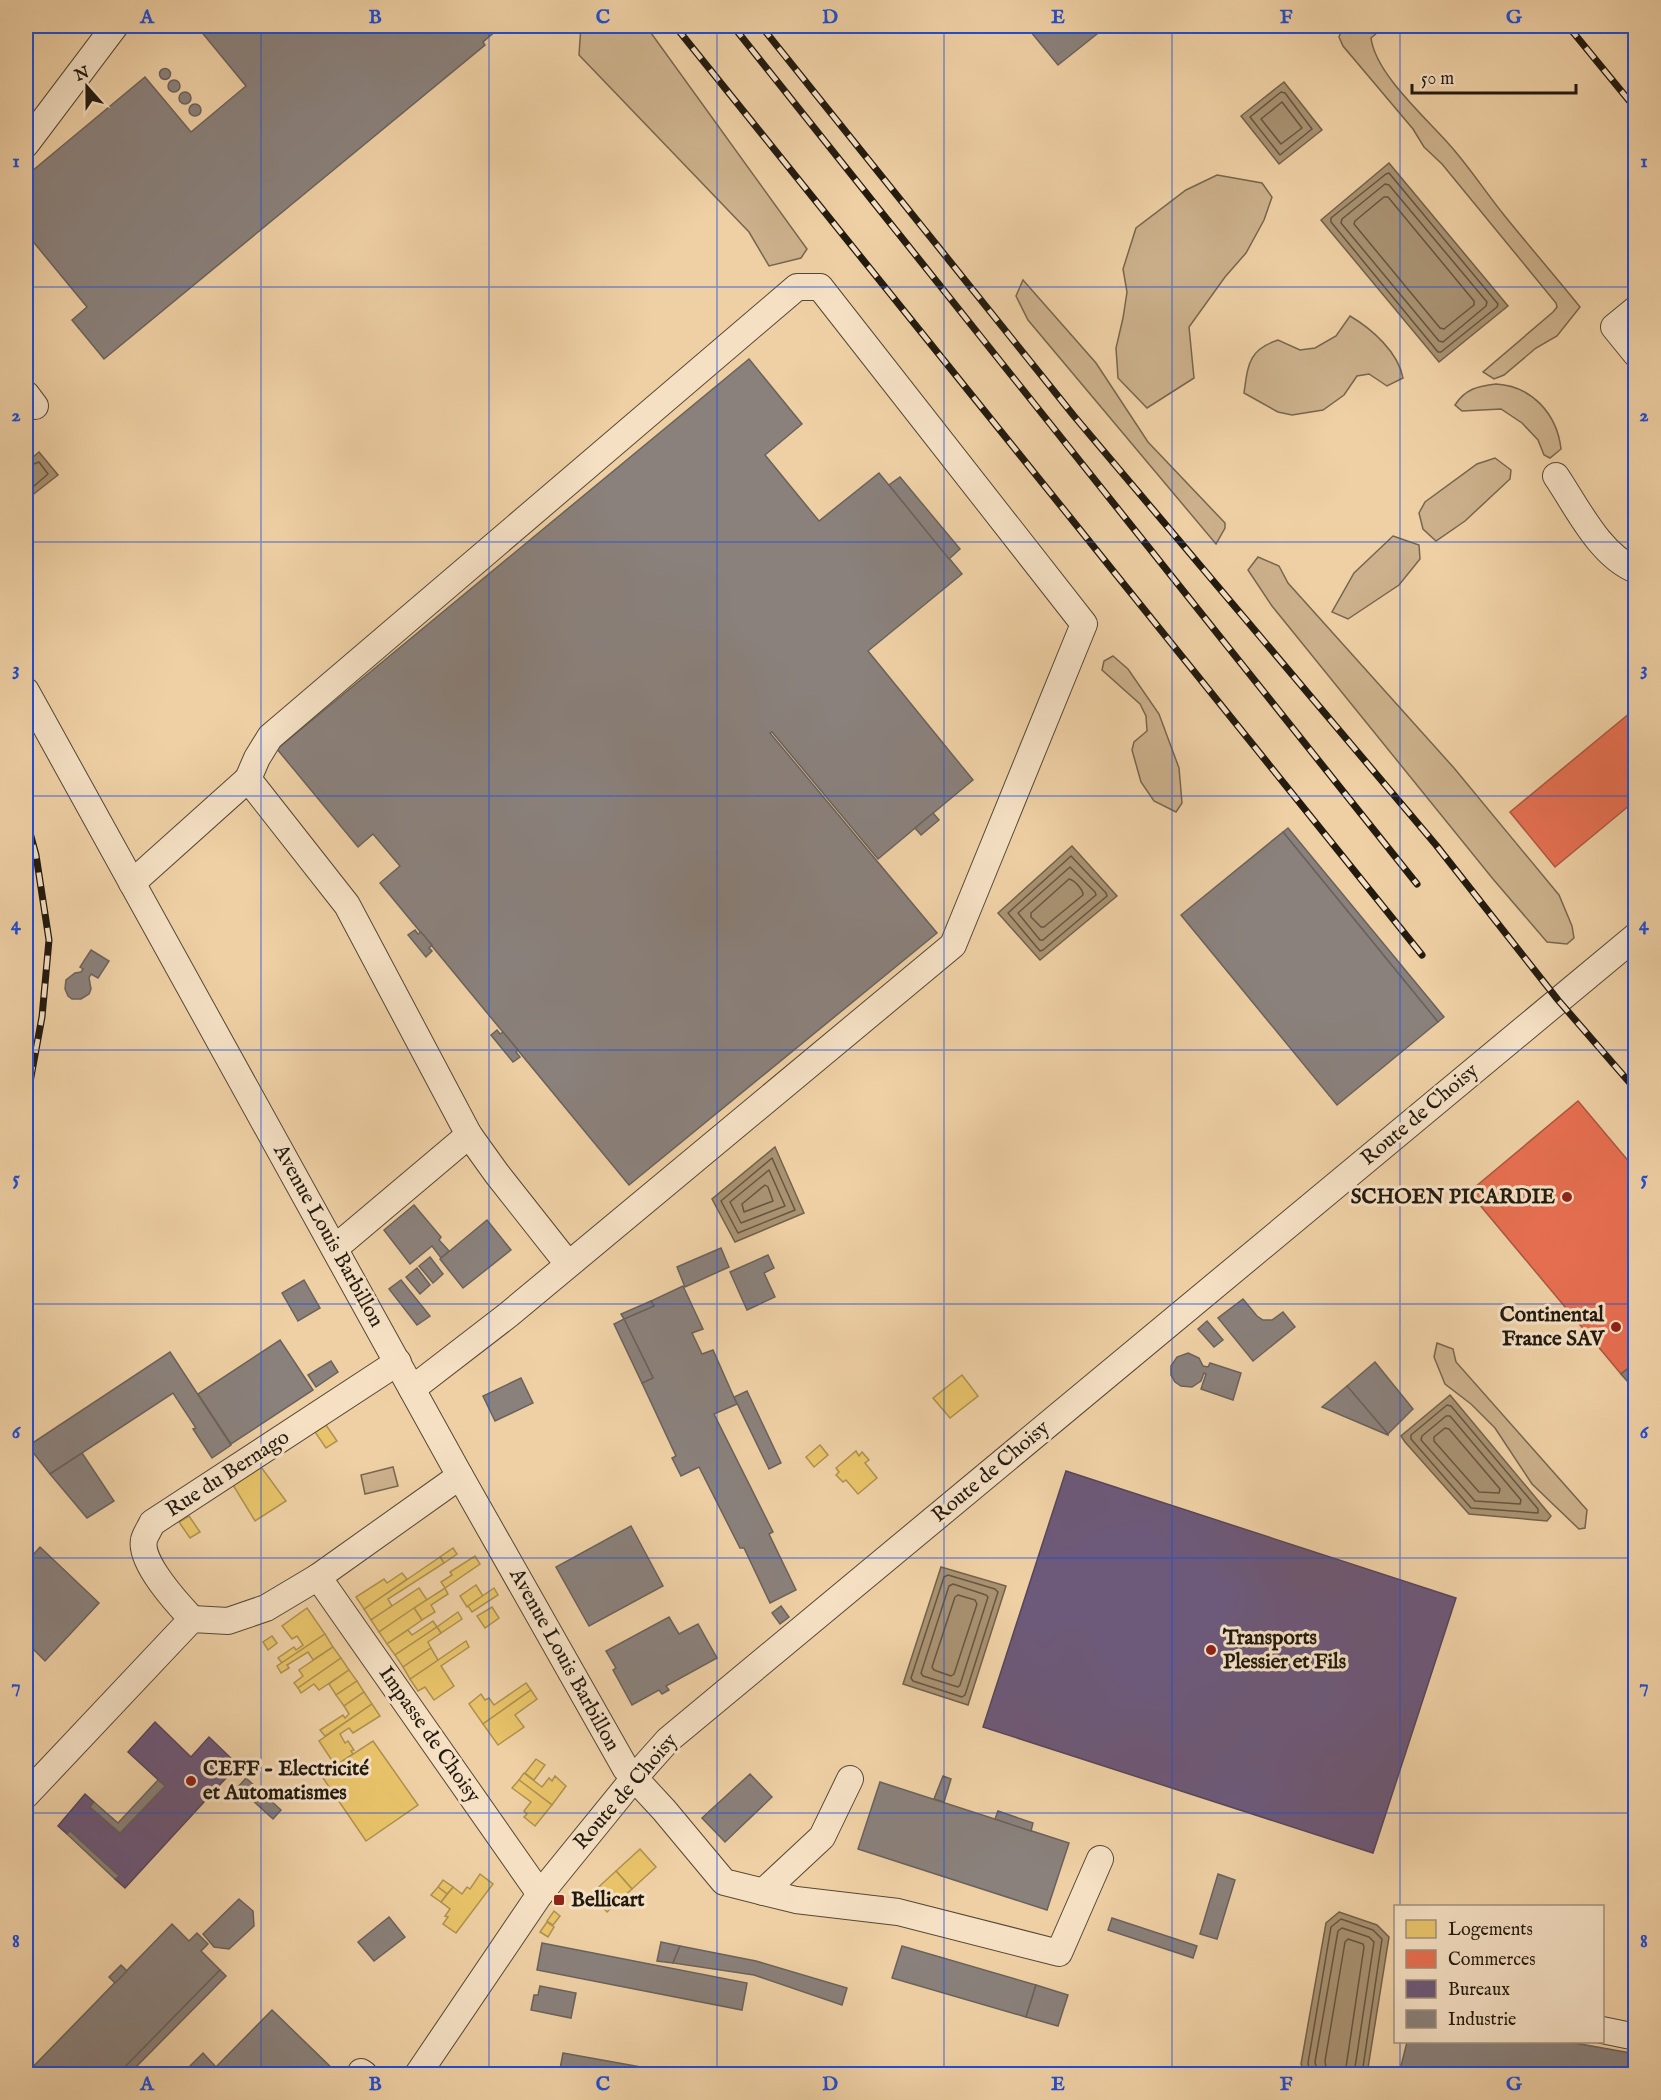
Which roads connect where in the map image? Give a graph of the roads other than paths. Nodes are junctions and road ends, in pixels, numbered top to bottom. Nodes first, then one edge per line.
1 (115, 26) edge
2 (26, 144) edge
3 (1635, 309) edge
4 (1635, 354) edge
5 (1556, 476) dead end
6 (1635, 570) edge
7 (26, 692) edge
8 (248, 779) junction
9 (132, 883) junction
10 (1635, 936) edge
11 (469, 1135) junction
12 (335, 1248) junction
13 (568, 1264) junction
14 (398, 1362) junction
15 (412, 1389) junction
16 (460, 1476) junction
17 (318, 1577) junction
18 (192, 1619) junction
19 (634, 1777) junction
20 (850, 1779) dead end
21 (26, 1795) edge
22 (1100, 1858) dead end
23 (763, 1892) junction
24 (540, 1894) junction
25 (1604, 2030) edge
26 (1635, 2037) edge
27 (418, 2074) edge

1 - 2 street
3 - 4 street
5 - 6 street
7 - 9 street, Avenue Louis Barbillon
8 - 9 street
8 - 11 street
8 - 13 street
9 - 12 street, Avenue Louis Barbillon
10 - 19 street, Route de Choisy
11 - 12 street
11 - 13 street
12 - 14 street, Avenue Louis Barbillon
13 - 15 street
14 - 15 street, Avenue Louis Barbillon
14 - 18 street, Rue du Bernago
15 - 16 street, Avenue Louis Barbillon
16 - 17 street
16 - 19 street, Avenue Louis Barbillon
17 - 18 street
17 - 24 street, Impasse de Choisy
18 - 21 street
19 - 23 street, Avenue Louis Barbillon
19 - 24 street, Route de Choisy
20 - 23 street
22 - 23 street, Avenue Louis Barbillon
24 - 27 street, Route de Choisy
25 - 26 street

